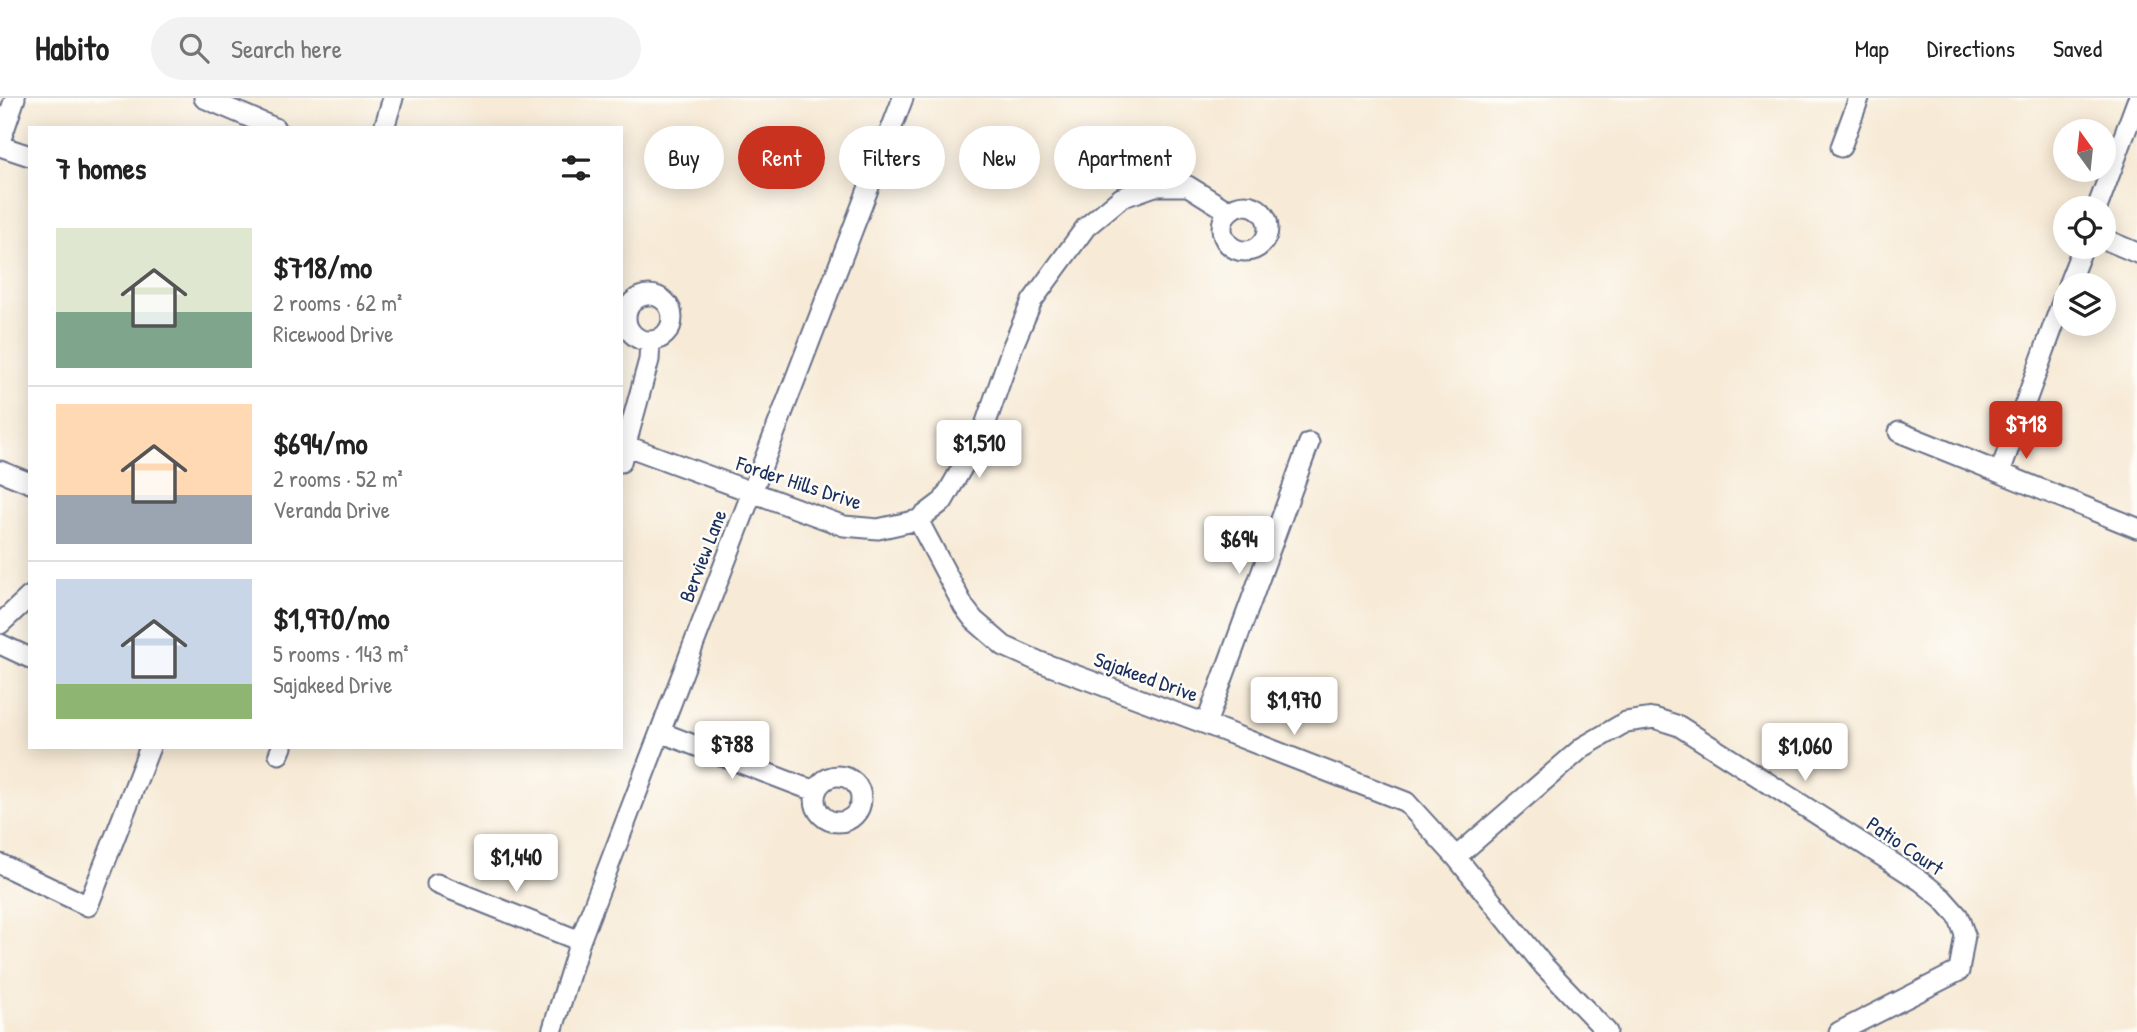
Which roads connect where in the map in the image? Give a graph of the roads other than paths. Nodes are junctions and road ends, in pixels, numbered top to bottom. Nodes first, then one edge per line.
1 (15, 98) edge
2 (204, 98) edge
3 (393, 98) edge
4 (904, 98) edge
5 (1859, 98) edge
6 (2137, 102) edge
7 (264, 126) edge
8 (385, 126) edge
9 (0, 144) edge
10 (1841, 147) dead end
11 (28, 155) edge
12 (2102, 196) edge
13 (1228, 211) dead end
14 (2116, 244) edge
15 (2137, 253) edge
16 (2053, 327) edge
17 (650, 341) dead end
18 (1899, 432) dead end
19 (1309, 443) dead end
20 (624, 454) edge
21 (0, 471) edge
22 (2000, 472) junction
23 (28, 481) edge
24 (751, 492) junction
25 (918, 520) junction
26 (2137, 528) edge
27 (28, 598) edge
28 (0, 624) edge
29 (0, 644) edge
30 (28, 657) edge
31 (1206, 724) junction
32 (660, 732) junction
33 (149, 749) edge
34 (816, 790) dead end
35 (1457, 858) junction
36 (0, 864) edge
37 (438, 884) dead end
38 (580, 941) junction
39 (552, 1032) edge
40 (1607, 1032) edge
41 (1839, 1032) edge

1 - 9 street
2 - 7 street
3 - 8 street
4 - 24 street, Berview Lane
5 - 10 street
6 - 12 street
9 - 11 street
13 - 25 street, Forder Hills Drive
14 - 15 street
16 - 22 street
17 - 20 street
18 - 22 street
19 - 31 street
20 - 24 street, Forder Hills Drive
21 - 23 street
22 - 26 street
24 - 25 street, Forder Hills Drive
24 - 32 street, Berview Lane
25 - 31 street, Sajakeed Drive
27 - 28 street
29 - 30 street
31 - 35 street, Sajakeed Drive
32 - 34 street
32 - 38 street, Berview Lane
33 - 36 street
35 - 40 street, Sajakeed Drive
35 - 41 street, Patio Court
37 - 38 street
38 - 39 street, Berview Lane

